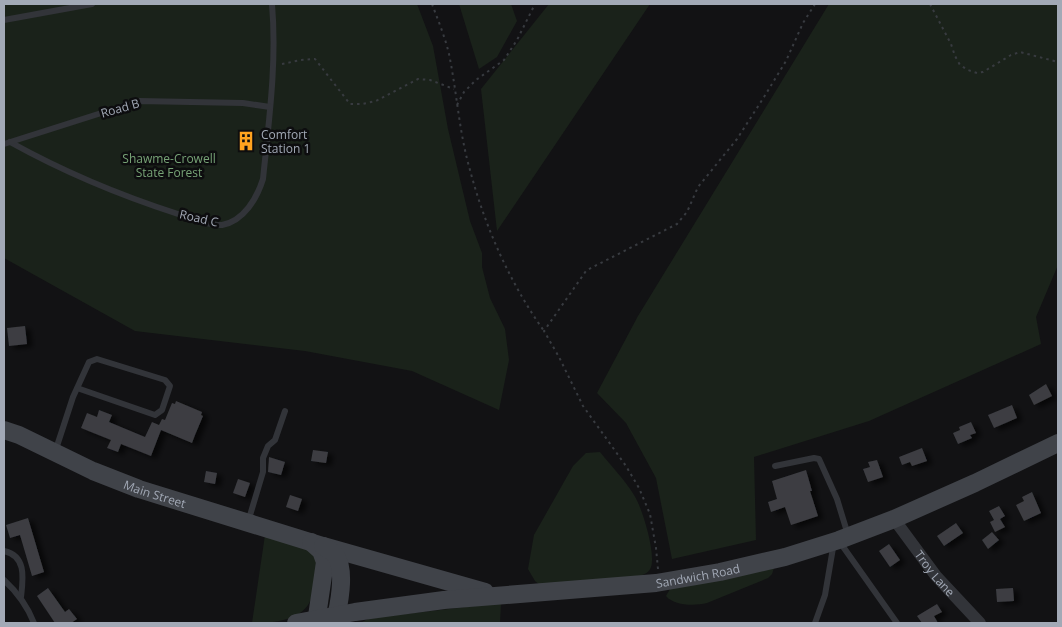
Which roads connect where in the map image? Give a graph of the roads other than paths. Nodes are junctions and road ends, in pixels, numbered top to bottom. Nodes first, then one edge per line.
1 (92, 4) edge
2 (272, 4) edge
3 (4, 20) edge
4 (270, 107) junction
5 (7, 143) edge
6 (78, 388) junction
7 (285, 411) dead end
8 (4, 430) edge
9 (1058, 443) edge
10 (54, 453) junction
11 (775, 466) dead end
12 (894, 519) junction
13 (248, 523) junction
14 (840, 542) junction
15 (317, 544) junction
16 (4, 551) edge
17 (4, 580) edge
18 (498, 595) junction
19 (21, 597) junction
20 (336, 619) edge
21 (316, 621) edge
22 (34, 623) edge
23 (296, 623) edge
24 (815, 623) edge
25 (897, 623) edge
26 (980, 623) edge

1 - 3 lane
2 - 4 lane, Road C
4 - 5 lane, Road B
4 - 5 lane, Road C
6 - 6 lane
6 - 10 lane
7 - 13 lane
8 - 10 main road, Main Street
9 - 12 main road, Sandwich Road
10 - 13 main road, Main Street
11 - 14 lane
12 - 14 main road, Sandwich Road
12 - 26 street, Troy Lane
13 - 15 main road, Main Street
14 - 18 main road, Sandwich Road
14 - 24 lane
14 - 25 lane
15 - 18 main road, Main Street
15 - 20 main road
15 - 21 main road
16 - 19 lane
17 - 19 lane
18 - 20 main road, Sandwich Road
19 - 22 lane
20 - 21 main road, Sandwich Road
21 - 23 main road, Sandwich Road

